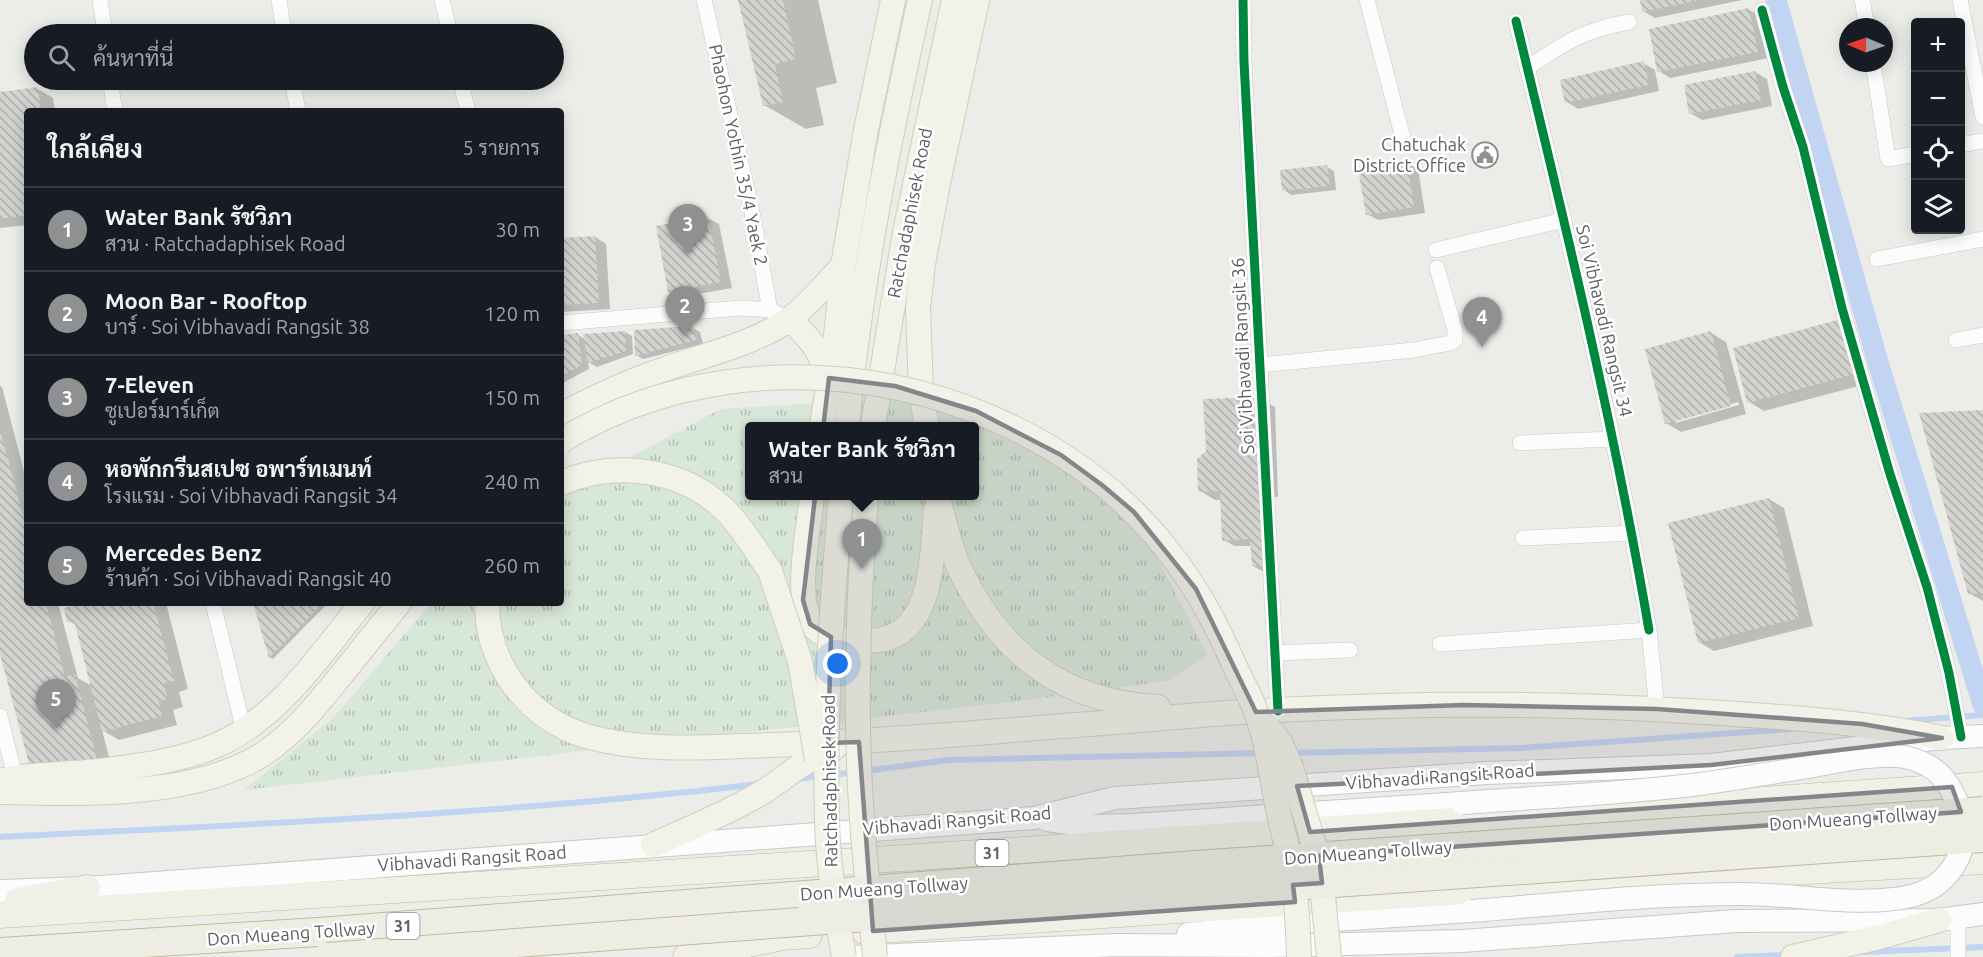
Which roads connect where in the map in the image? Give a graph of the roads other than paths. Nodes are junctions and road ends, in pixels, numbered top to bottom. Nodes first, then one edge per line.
1 (100, 0) edge
2 (279, 0) edge
3 (442, 0) edge
4 (704, 0) edge
5 (893, 0) edge
6 (977, 0) edge
7 (1243, 0) edge
8 (1367, 0) edge
9 (1862, 0) edge
10 (1960, 0) edge
11 (920, 1) edge
12 (952, 7) edge
13 (1762, 10) dead end
14 (1865, 18) edge
15 (1516, 21) dead end
16 (1629, 22) dead end
17 (104, 24) edge
18 (283, 24) edge
19 (448, 24) edge
20 (1527, 68) junction
21 (1874, 72) edge
22 (111, 90) edge
23 (294, 90) edge
24 (463, 90) edge
25 (114, 108) edge
26 (297, 108) edge
27 (467, 108) edge
28 (1983, 117) edge
29 (1403, 138) dead end
30 (1983, 141) edge
31 (1965, 144) edge
32 (1911, 155) edge
33 (1564, 220) junction
34 (1983, 239) edge
35 (1436, 250) dead end
36 (1877, 260) dead end
37 (843, 266) junction
38 (1437, 268) dead end
39 (780, 315) junction
40 (564, 323) edge
41 (1983, 334) edge
42 (1956, 340) dead end
43 (1260, 365) junction
44 (828, 388) junction
45 (564, 413) edge
46 (823, 422) edge
47 (847, 422) edge
48 (874, 422) edge
49 (926, 422) edge
50 (564, 439) edge
51 (1613, 439) junction
52 (1520, 443) dead end
53 (564, 482) edge
54 (812, 500) edge
55 (841, 500) edge
56 (866, 500) edge
57 (937, 500) edge
58 (938, 500) edge
59 (1632, 533) junction
60 (1524, 538) dead end
61 (214, 606) edge
62 (360, 606) edge
63 (397, 606) edge
64 (488, 606) edge
65 (1649, 630) junction
66 (1440, 644) dead end
67 (1350, 650) dead end
68 (1275, 653) junction
69 (1658, 709) junction
70 (1259, 712) junction
71 (0, 716) edge
72 (244, 731) junction
73 (1962, 737) edge
74 (851, 743) junction
75 (5, 783) edge
76 (1983, 785) edge
77 (1983, 811) edge
78 (1034, 818) junction
79 (827, 822) junction
80 (1983, 838) edge
81 (653, 845) junction
82 (1983, 861) edge
83 (87, 888) junction
84 (0, 891) edge
85 (0, 904) edge
86 (1983, 914) edge
87 (0, 915) edge
88 (1952, 925) junction
89 (1116, 945) junction
90 (0, 952) edge
91 (693, 956) edge
92 (327, 957) edge
93 (735, 957) edge
94 (844, 957) edge
95 (855, 957) edge
96 (875, 957) edge
97 (1299, 957) edge
98 (1329, 957) edge
99 (1793, 957) edge
100 (1958, 957) edge

1 - 17 street
2 - 18 street
3 - 19 street
4 - 39 street, Phaohon Yothin 35/4 Yaek 2
5 - 37 main road
6 - 49 main road
7 - 43 street, Soi Vibhavadi Rangsit 36
8 - 29 street
9 - 14 street
10 - 28 street
11 - 47 main road, Ratchadaphisek Road
12 - 48 main road, Ratchadaphisek Road
13 - 73 street
15 - 20 street, Soi Vibhavadi Rangsit 34
16 - 20 street
20 - 33 street, Soi Vibhavadi Rangsit 34
21 - 32 street
22 - 25 street
23 - 26 street
24 - 27 street
30 - 31 street
33 - 35 street
33 - 51 street, Soi Vibhavadi Rangsit 34
34 - 36 street
37 - 39 main road
37 - 44 main road
38 - 43 street
39 - 40 street
39 - 44 main road
39 - 45 main road
41 - 42 street
43 - 68 street, Soi Vibhavadi Rangsit 36
44 - 46 main road
50 - 70 main road, bridge
51 - 52 street
51 - 59 street, Soi Vibhavadi Rangsit 34
53 - 79 main road, bridge
54 - 57 main road
55 - 79 main road, Ratchadaphisek Road, bridge
56 - 96 main road, Ratchadaphisek Road, bridge
58 - 70 main road
59 - 60 street
59 - 65 street, Soi Vibhavadi Rangsit 34
61 - 72 street
62 - 72 main road
63 - 75 main road
64 - 74 main road
65 - 66 street
65 - 69 street, Soi Vibhavadi Rangsit 34
67 - 68 street
68 - 70 street, Soi Vibhavadi Rangsit 36
69 - 70 main road
69 - 73 main road
70 - 74 main road
70 - 97 main road, bridge
70 - 98 main road, bridge
71 - 75 street
72 - 75 main road
73 - 78 main road, Vibhavadi Rangsit Road / 31
74 - 81 main road
76 - 87 highway, Vibhavadi Rangsit Road / 31
77 - 90 highway, Don Mueang Tollway / 31, bridge
78 - 81 main road, Vibhavadi Rangsit Road / 31
78 - 89 main road, bridge
79 - 94 main road, Ratchadaphisek Road, bridge
80 - 92 highway, Don Mueang Tollway / 31, bridge
81 - 83 main road, Vibhavadi Rangsit Road / 31
82 - 91 highway
83 - 84 main road, Vibhavadi Rangsit Road / 31
83 - 85 highway
86 - 88 main road
88 - 89 main road
88 - 99 main road
88 - 100 street
89 - 95 main road
91 - 93 main road

